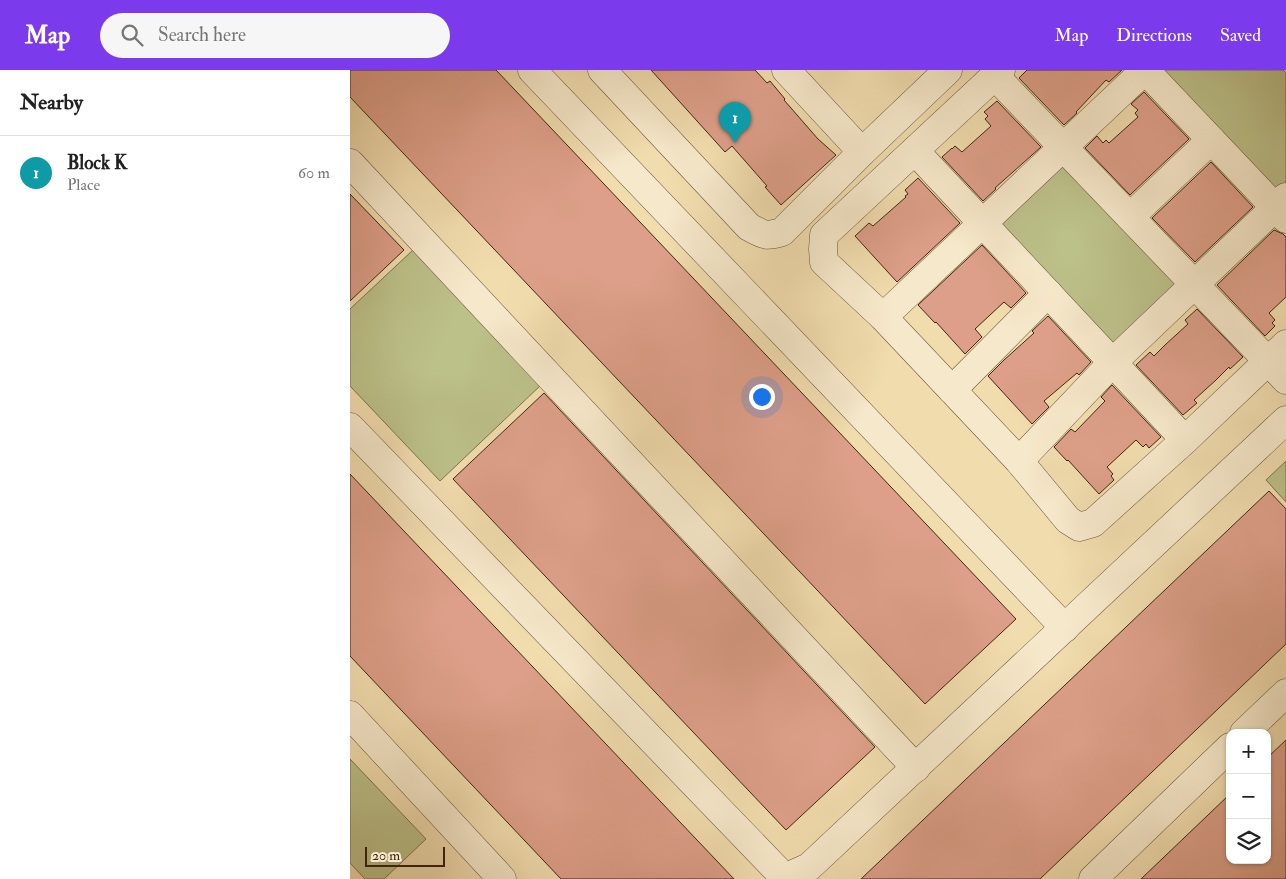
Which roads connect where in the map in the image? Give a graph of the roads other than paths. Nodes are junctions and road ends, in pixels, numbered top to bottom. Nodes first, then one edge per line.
1 (532, 70) edge
2 (602, 70) edge
3 (786, 70) edge
4 (948, 70) edge
5 (1145, 70) edge
6 (998, 73) edge
7 (1211, 140) junction
8 (1064, 147) junction
9 (915, 151) junction
10 (862, 152) junction
11 (350, 163) edge
12 (1282, 208) edge
13 (1130, 217) junction
14 (982, 223) junction
15 (1195, 284) junction
16 (1048, 293) junction
17 (883, 317) junction
18 (1113, 362) junction
19 (1280, 362) edge
20 (952, 390) junction
21 (1286, 420) edge
22 (350, 427) edge
23 (1185, 440) junction
24 (1019, 461) junction
25 (1065, 628) junction
26 (1286, 692) edge
27 (350, 715) edge
28 (1248, 729) edge
29 (1226, 751) edge
30 (916, 768) junction
31 (815, 873) edge
32 (783, 878) edge
33 (502, 879) edge
34 (1093, 879) edge

1 - 25 street
2 - 10 street
3 - 10 street
4 - 10 street
5 - 7 street
5 - 8 street
6 - 8 street
6 - 9 street
7 - 12 street
7 - 13 street
8 - 13 street
8 - 14 street
9 - 14 street
9 - 17 street
11 - 30 street
12 - 15 street
13 - 15 street
14 - 16 street
14 - 17 street
15 - 18 street
15 - 19 street
16 - 18 street
16 - 20 street
17 - 20 street
18 - 23 street
18 - 24 street
19 - 23 street
20 - 24 street
21 - 25 street
22 - 32 street
23 - 24 street
25 - 30 street
26 - 28 street
27 - 33 street
29 - 34 street
30 - 31 street
31 - 32 street

